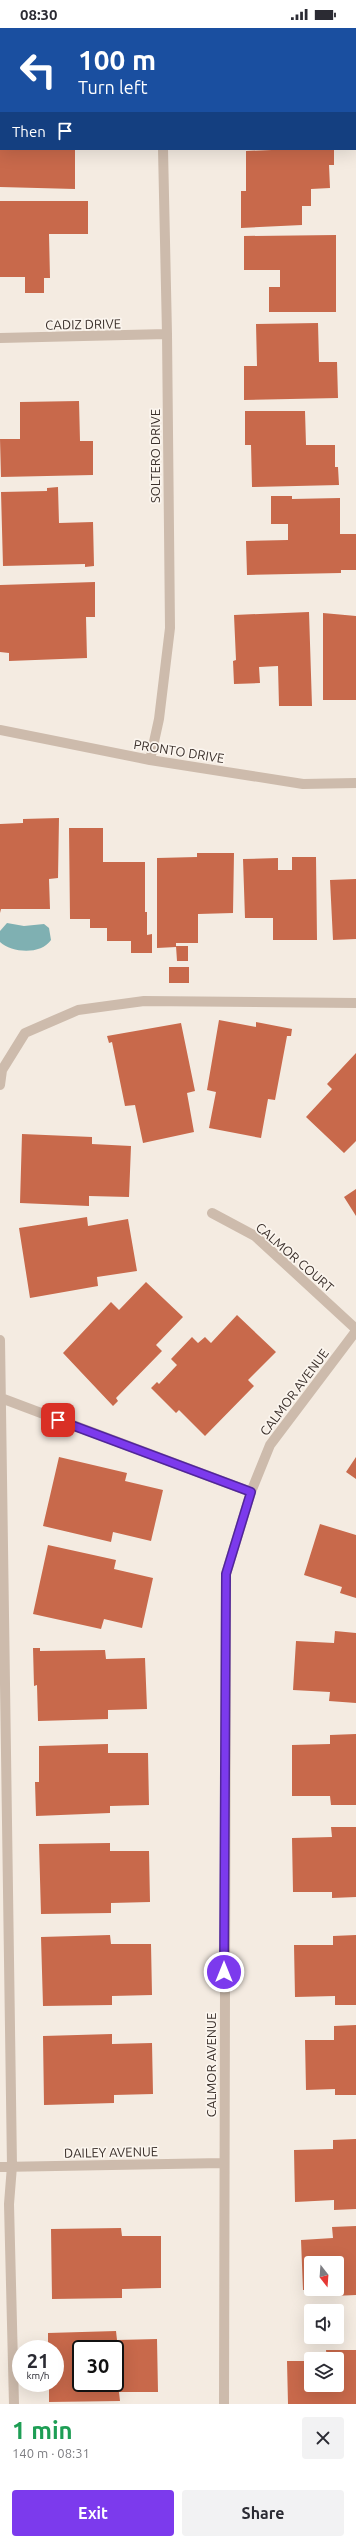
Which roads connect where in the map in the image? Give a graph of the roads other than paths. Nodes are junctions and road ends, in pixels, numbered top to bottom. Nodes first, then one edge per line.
1 (163, 150) edge
2 (167, 334) junction
3 (0, 338) edge
4 (0, 730) edge
5 (150, 760) junction
6 (356, 783) edge
7 (356, 1004) edge
8 (0, 1085) edge
9 (212, 1213) dead end
10 (356, 1330) edge
11 (0, 1340) edge
12 (1, 1398) edge
13 (251, 1492) junction
14 (223, 2163) junction
15 (12, 2166) junction
16 (0, 2167) edge
17 (14, 2404) edge
18 (224, 2404) edge

1 - 2 street, SOLTERO DRIVE
2 - 3 street, CADIZ DRIVE
2 - 5 street, SOLTERO DRIVE
4 - 5 street, PRONTO DRIVE
5 - 6 street, PRONTO DRIVE
7 - 8 street
9 - 10 street, CALMOR COURT
10 - 13 street, CALMOR AVENUE
11 - 12 street
12 - 13 street
12 - 15 street
13 - 14 street, CALMOR AVENUE
14 - 15 street, DAILEY AVENUE
14 - 18 street, CALMOR AVENUE
15 - 16 street, DAILEY AVENUE
15 - 17 street

